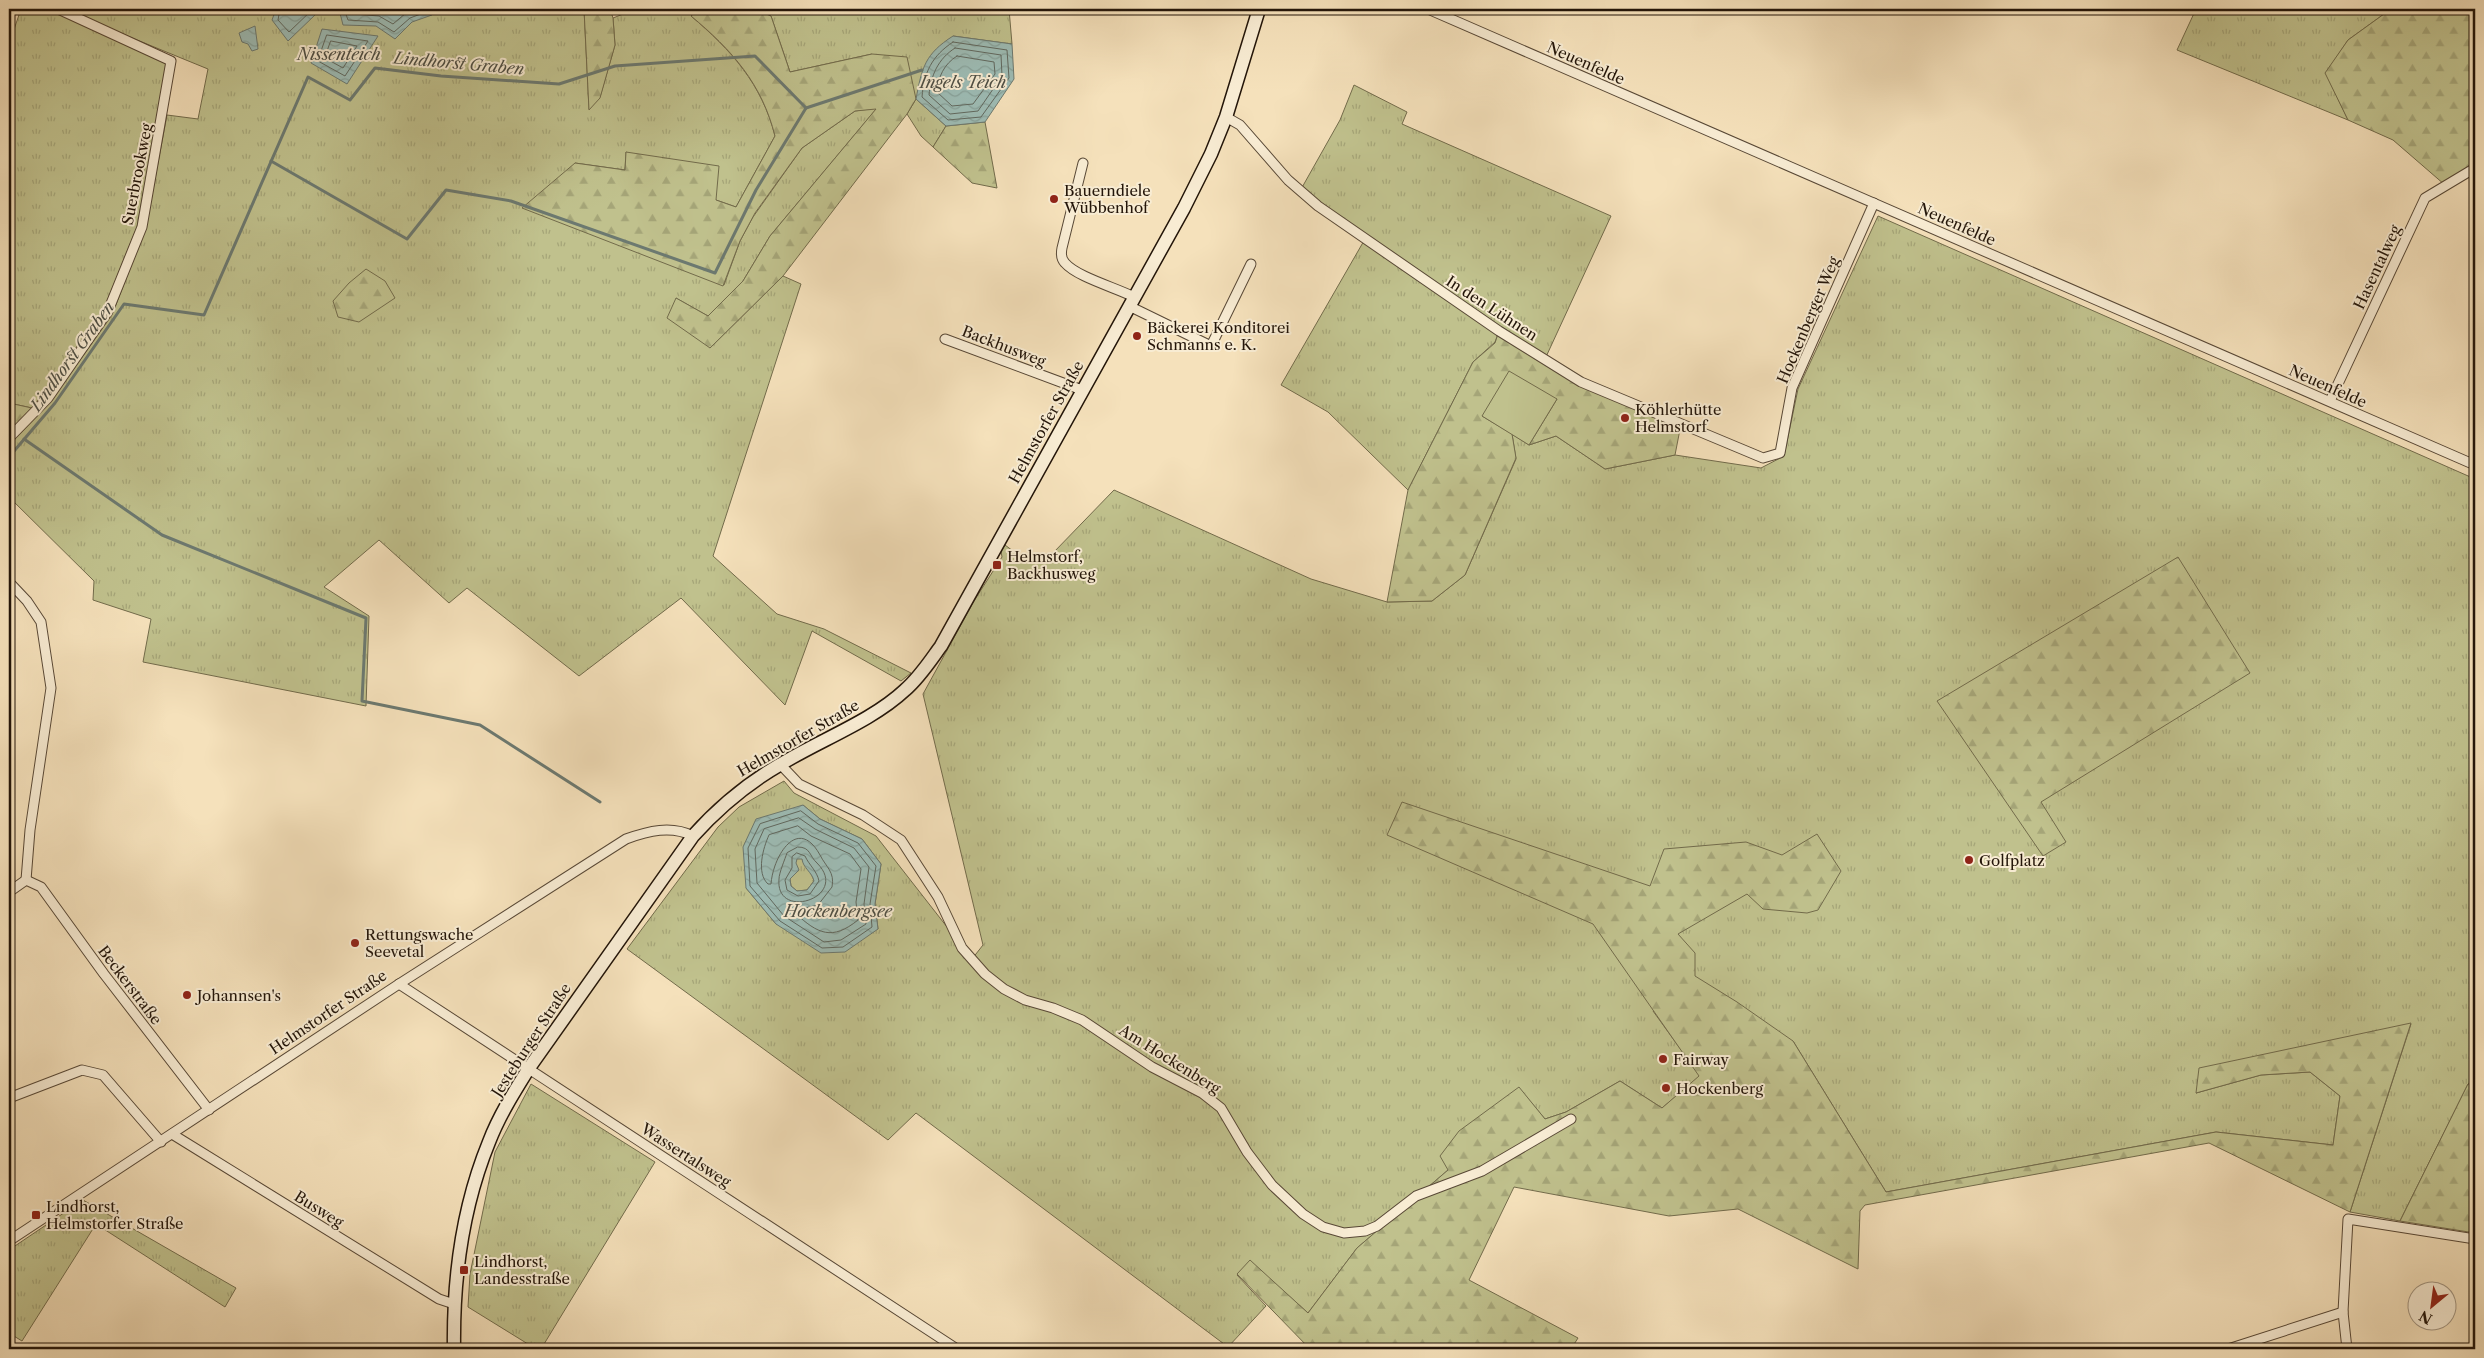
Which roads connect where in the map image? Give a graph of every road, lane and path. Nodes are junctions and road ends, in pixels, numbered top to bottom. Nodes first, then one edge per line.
1 (58, 9) edge
2 (1259, 9) edge
3 (1428, 9) edge
4 (1226, 117) junction
5 (1083, 164) dead end
6 (2475, 168) edge
7 (1874, 203) junction
8 (1251, 264) dead end
9 (1132, 301) junction
10 (945, 339) dead end
11 (1082, 390) junction
12 (2330, 401) junction
13 (9, 438) edge
14 (1780, 453) joint
15 (2475, 465) edge
16 (9, 582) edge
17 (780, 764) junction
18 (693, 836) junction
19 (26, 880) junction
20 (9, 892) edge
21 (399, 984) junction
22 (529, 1068) junction
23 (9, 1098) edge
24 (209, 1110) junction
25 (1571, 1119) dead end
26 (172, 1134) junction
27 (161, 1142) junction
28 (2475, 1239) edge
29 (9, 1241) edge
30 (454, 1304) junction
31 (2343, 1312) junction
32 (454, 1349) edge
33 (957, 1349) edge
34 (2228, 1349) edge
35 (2347, 1349) edge

1 - 13 street, Suerbrookweg
2 - 4 main road, Helmstorfer Straße
3 - 7 street, Neuenfelde
4 - 9 main road, Helmstorfer Straße
4 - 14 street, In den Lühnen
5 - 9 street
6 - 12 street, Hasentalweg
7 - 12 street, Neuenfelde
7 - 14 street, Hockenberger Weg
8 - 9 street
9 - 11 main road, Helmstorfer Straße
10 - 11 street, Backhusweg
11 - 17 main road, Helmstorfer Straße
12 - 15 street, Neuenfelde
16 - 19 street
17 - 18 main road, Helmstorfer Straße
17 - 25 street, Am Hockenberg
18 - 21 street, Helmstorfer Straße
18 - 22 main road, Jesteburger Straße
19 - 20 street
19 - 24 street, Beckerstraße
21 - 22 street, Wassertalsweg
21 - 24 street, Helmstorfer Straße
22 - 30 main road, Jesteburger Straße
22 - 33 street, Wassertalsweg
23 - 27 street
24 - 26 street, Helmstorfer Straße
26 - 27 street, Helmstorfer Straße
26 - 30 street, Busweg
27 - 29 street, Helmstorfer Straße
28 - 31 street
30 - 32 main road, Jesteburger Straße
31 - 34 street
31 - 35 street

